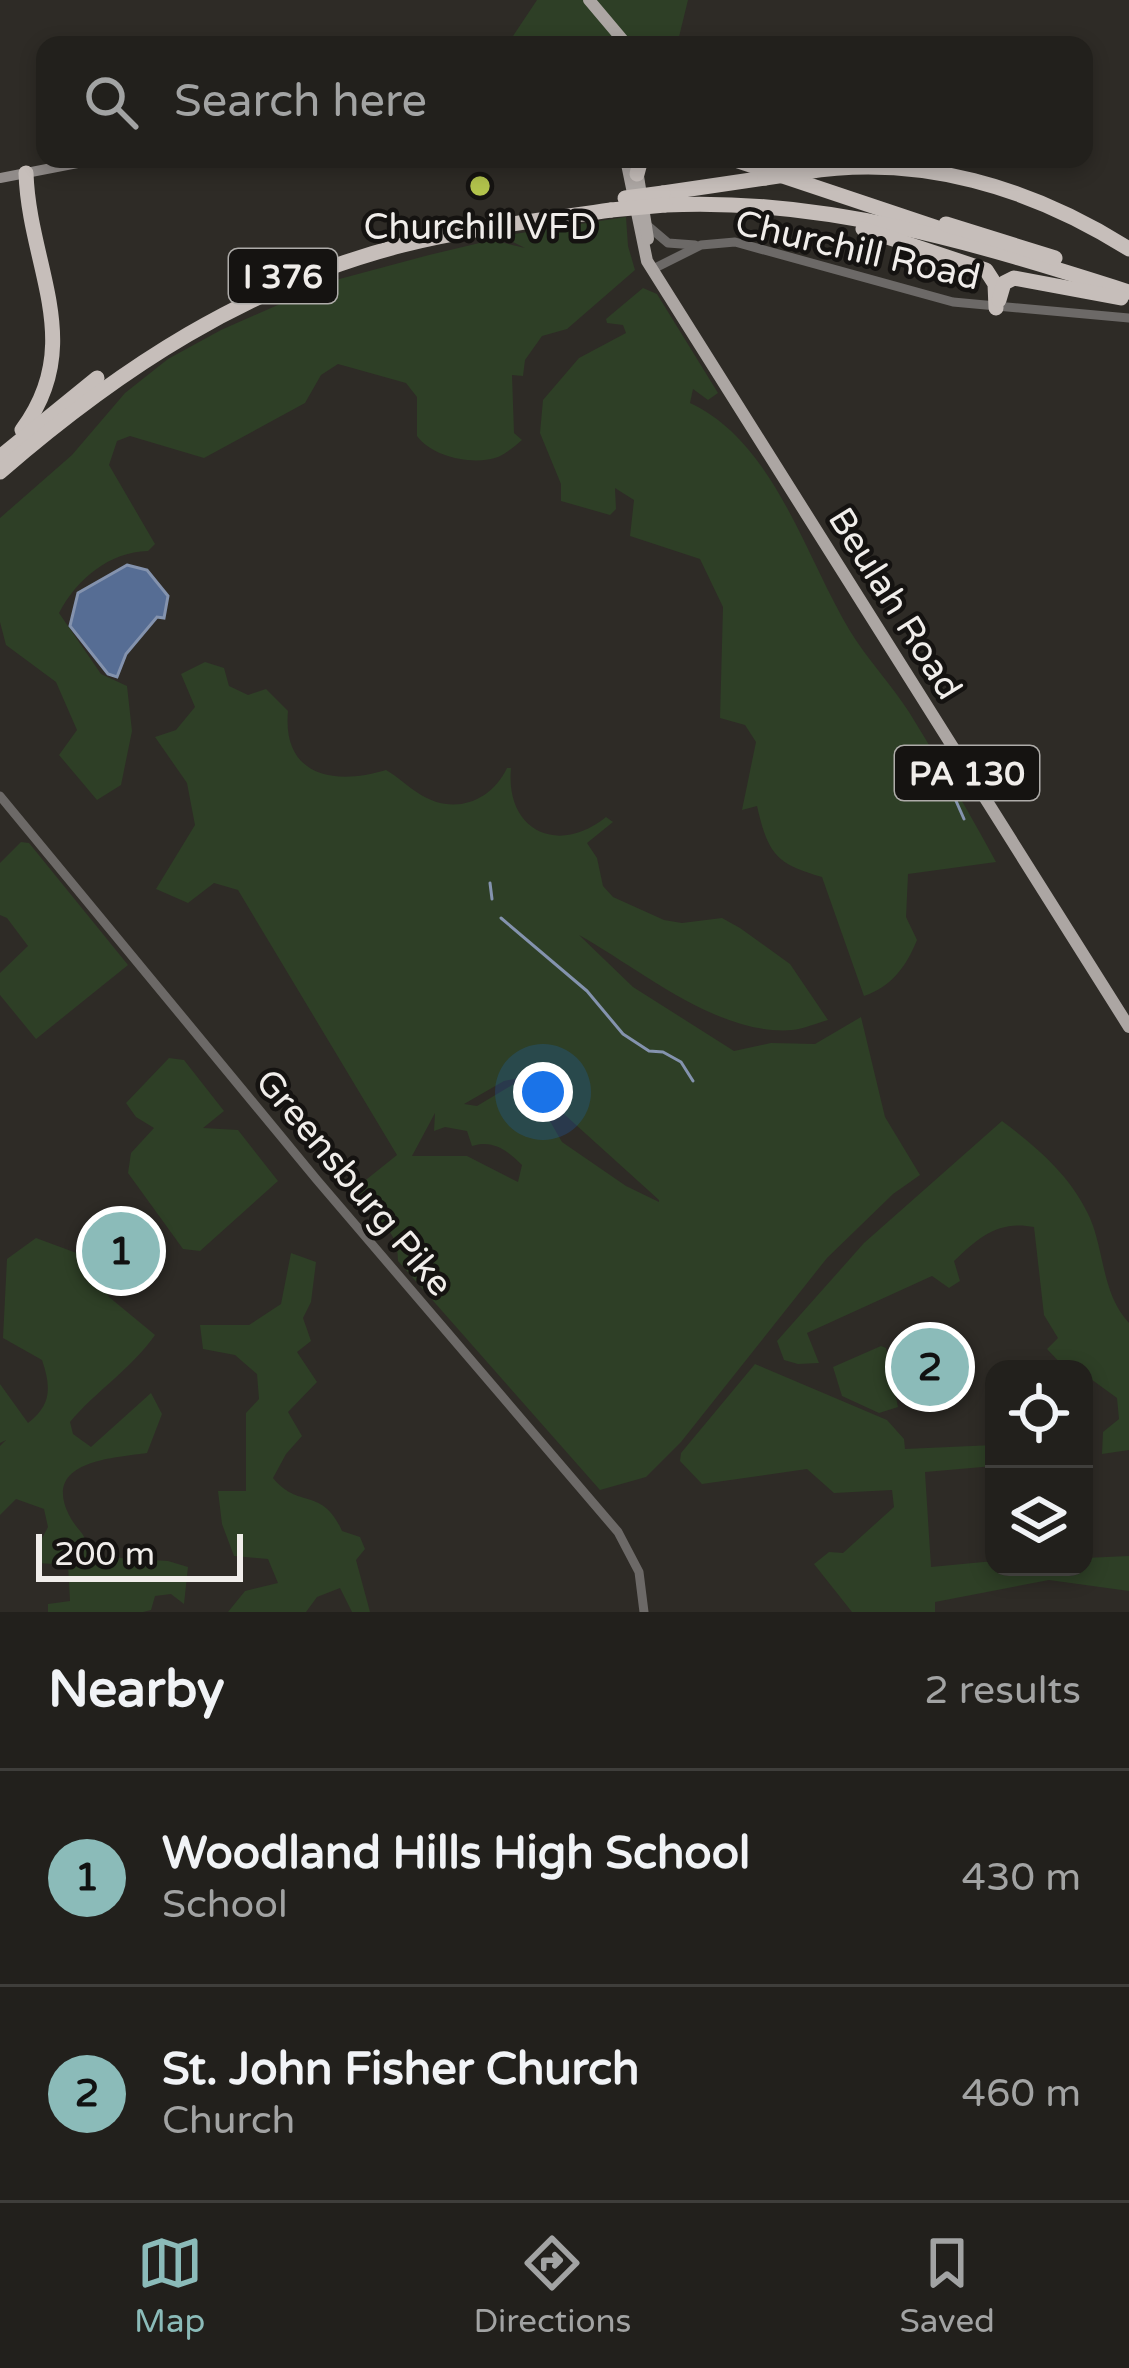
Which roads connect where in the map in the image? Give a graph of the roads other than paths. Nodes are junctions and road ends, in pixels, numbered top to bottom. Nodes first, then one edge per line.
1 (589, 0) edge
2 (619, 36) edge
3 (52, 168) edge
4 (628, 168) edge
5 (638, 168) edge
6 (761, 168) edge
7 (867, 168) edge
8 (890, 168) edge
9 (26, 173) junction
10 (0, 178) edge
11 (846, 194) junction
12 (664, 199) junction
13 (610, 205) junction
14 (800, 208) junction
15 (645, 222) junction
16 (701, 245) junction
17 (1129, 249) edge
18 (675, 257) junction
19 (1047, 266) junction
20 (653, 269) junction
21 (1129, 281) edge
22 (668, 296) junction
23 (1129, 296) edge
24 (996, 308) junction
25 (1129, 318) edge
26 (1, 457) edge
27 (0, 472) edge
28 (0, 796) edge
29 (1129, 1027) edge
30 (644, 1612) edge

1 - 2 main road
3 - 9 main road
4 - 20 main road, Beulah Road / PA 130
5 - 15 main road, Beulah Road / PA 130
6 - 11 highway
7 - 12 highway, I 376, bridge
8 - 17 highway, I 376, bridge
9 - 10 main road
9 - 26 highway
11 - 19 highway
11 - 21 highway
12 - 13 highway, I 376, bridge
12 - 14 highway, I 376
13 - 26 highway, I 376
13 - 27 highway, I 376
14 - 19 highway, I 376
14 - 24 highway
15 - 16 street
15 - 20 main road, Beulah Road / PA 130
16 - 18 street, Churchill Road
16 - 24 street, Churchill Road
18 - 20 street, Churchill Road
18 - 22 street
19 - 23 highway, I 376
20 - 22 main road, Beulah Road / PA 130
22 - 29 main road, Beulah Road / PA 130
23 - 24 highway
24 - 25 street, Churchill Road
28 - 30 street, Greensburg Pike

